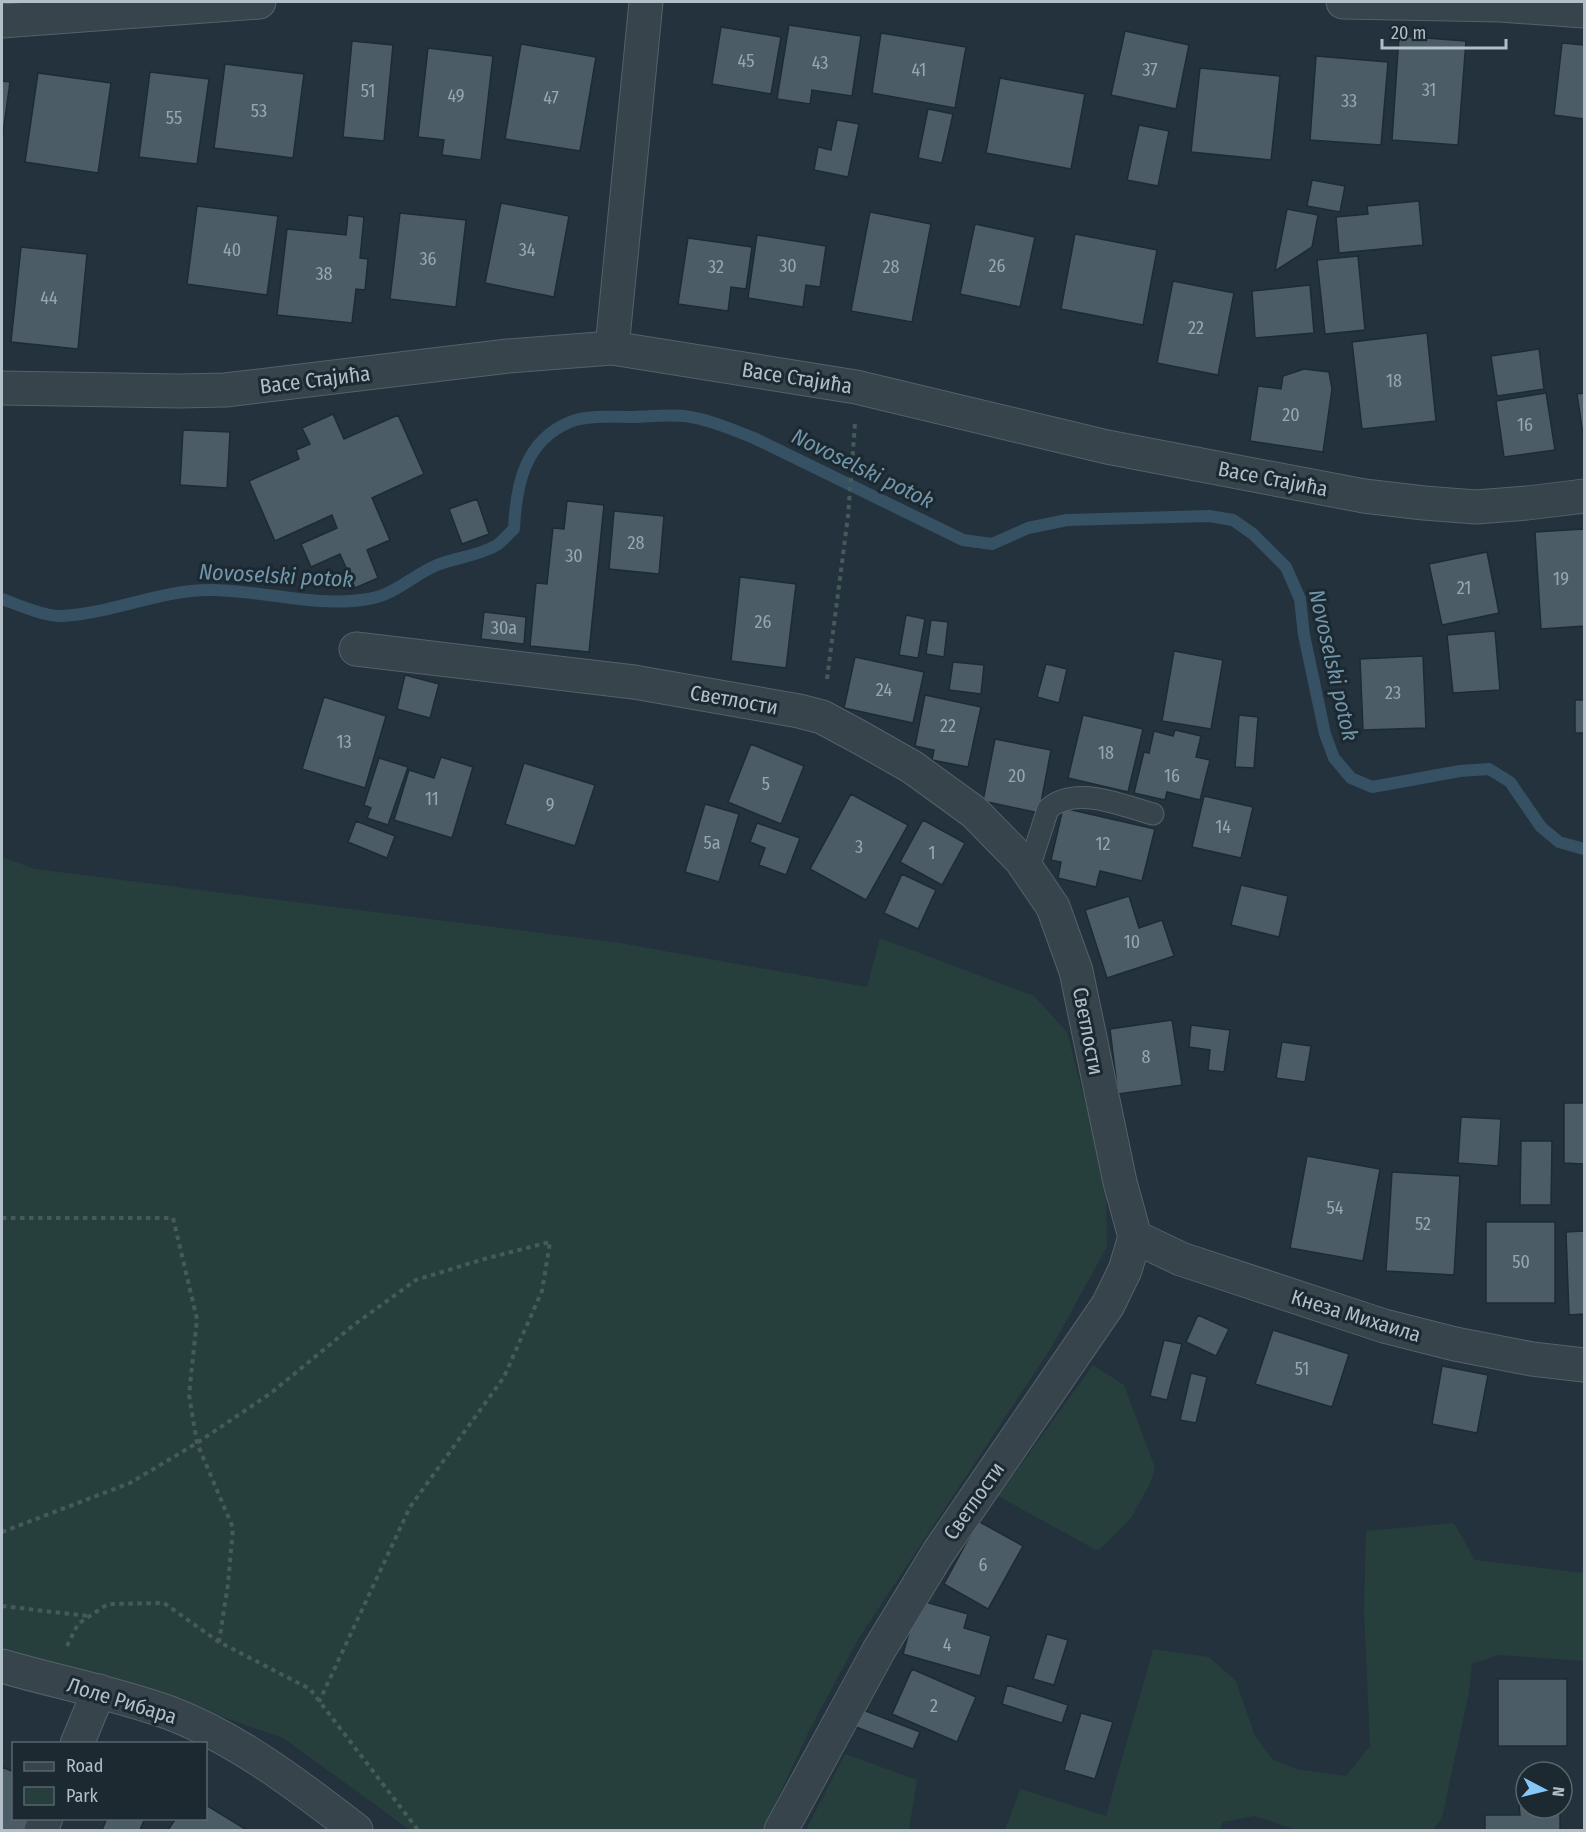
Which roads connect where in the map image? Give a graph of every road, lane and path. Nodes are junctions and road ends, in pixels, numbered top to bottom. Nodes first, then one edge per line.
1 (259, 2) edge
2 (646, 2) edge
3 (1343, 2) edge
4 (1584, 11) edge
5 (2, 21) edge
6 (612, 348) junction
7 (2, 388) edge
8 (854, 458) dead end
9 (1584, 496) edge
10 (356, 649) dead end
11 (822, 717) junction
12 (1153, 814) dead end
13 (1028, 871) junction
14 (2, 1218) edge
15 (1135, 1237) junction
16 (1584, 1365) edge
17 (196, 1443) junction
18 (2, 1532) edge
19 (2, 1606) edge
20 (89, 1616) junction
21 (219, 1642) junction
22 (2, 1666) edge
23 (50, 1680) junction
24 (99, 1692) junction
25 (320, 1702) junction
26 (77, 1742) edge
27 (356, 1830) edge
28 (418, 1830) edge
29 (781, 1830) edge

1 - 5 street
2 - 6 street
3 - 4 street
6 - 7 street, Васе Стајића
6 - 9 street, Васе Стајића
8 - 11 path
10 - 11 street, Светлости
11 - 13 street, Светлости
12 - 13 lane
13 - 15 street, Светлости
14 - 17 path
15 - 16 street, Кнеза Михаила
15 - 29 street, Светлости
17 - 18 path
17 - 21 path
17 - 25 path
19 - 20 path
20 - 21 path
20 - 23 path
21 - 25 path
22 - 23 street, Лоле Рибара
23 - 24 street, Лоле Рибара
24 - 26 street
24 - 27 street, Лоле Рибара
25 - 28 path

